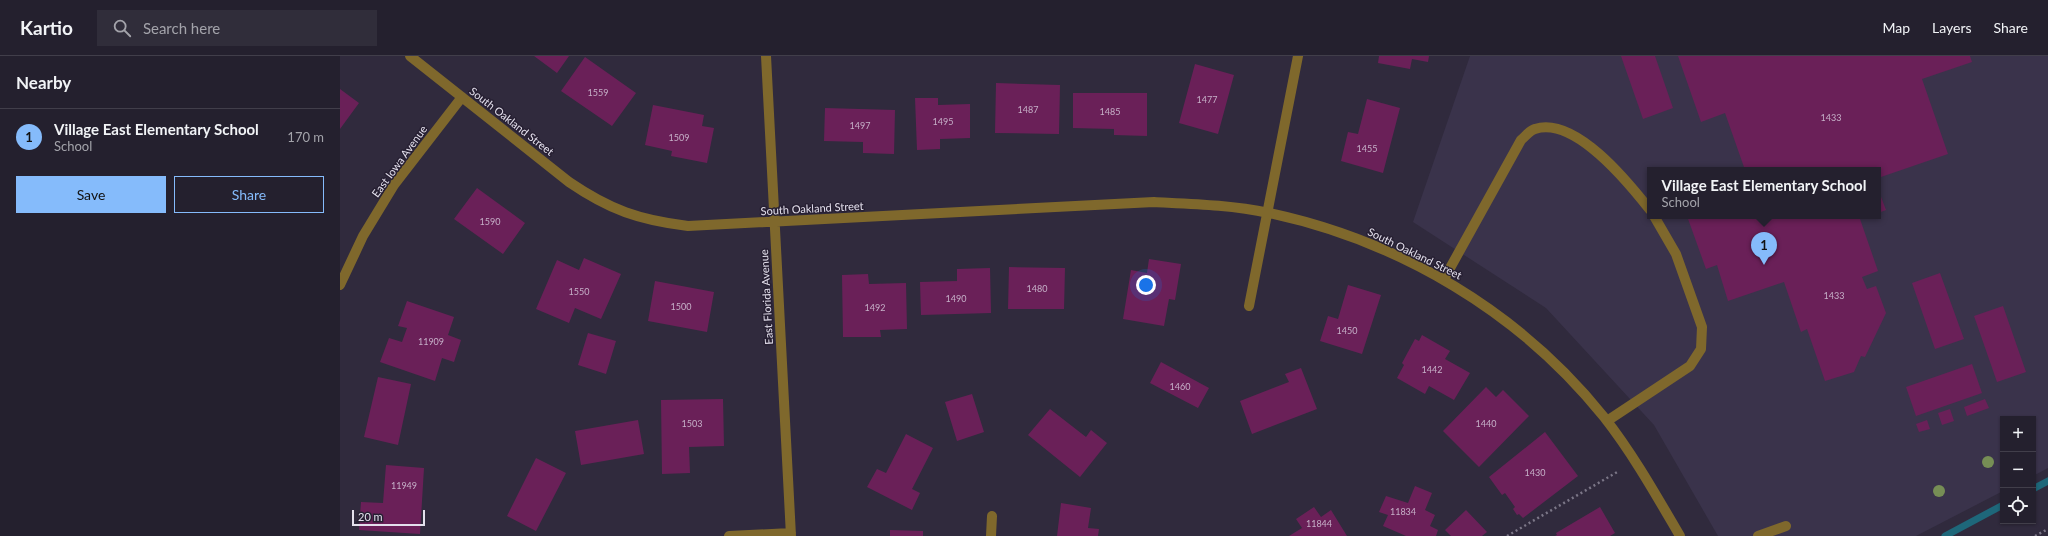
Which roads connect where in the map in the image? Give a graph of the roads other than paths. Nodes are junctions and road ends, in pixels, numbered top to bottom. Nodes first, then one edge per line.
1 (410, 56) edge
2 (766, 56) edge
3 (1298, 56) edge
4 (462, 97) junction
5 (1647, 206) edge
6 (1267, 213) junction
7 (1656, 219) edge
8 (774, 222) junction
9 (1444, 279) junction
10 (340, 284) edge
11 (1249, 306) dead end
12 (1607, 421) junction
13 (992, 516) dead end
14 (1786, 526) dead end
15 (791, 534) edge
16 (729, 536) edge
17 (991, 536) edge
18 (1680, 536) edge
19 (1758, 536) edge

1 - 4 street, South Oakland Street
2 - 8 street, East Florida Avenue
3 - 6 street
4 - 8 street, South Oakland Street
4 - 10 street, East Iowa Avenue
5 - 9 street
6 - 8 street, South Oakland Street
6 - 9 street, South Oakland Street
6 - 11 street
7 - 12 street
8 - 15 street, East Florida Avenue
9 - 12 street, South Oakland Street
12 - 18 street, South Oakland Street
13 - 17 street
14 - 19 street
15 - 16 street

